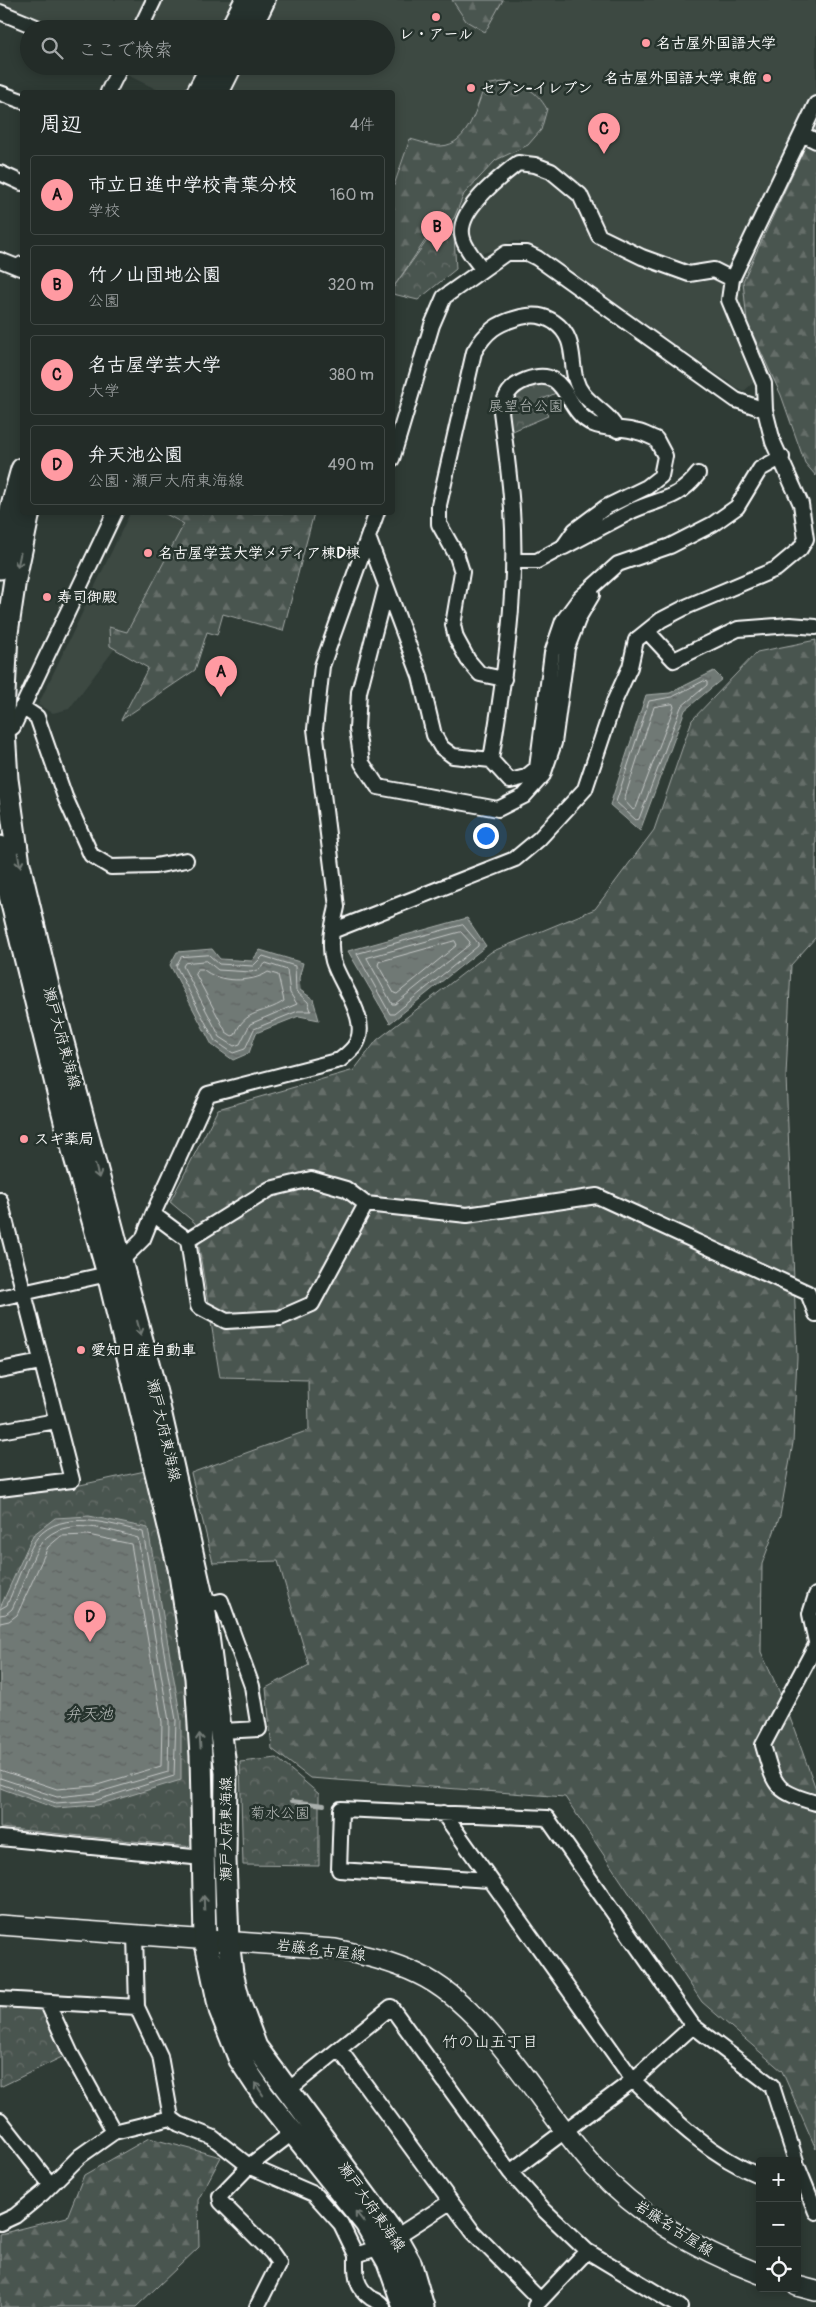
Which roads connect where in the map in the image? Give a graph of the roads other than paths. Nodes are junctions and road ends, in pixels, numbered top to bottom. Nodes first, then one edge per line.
1 (154, 0) edge
2 (246, 0) edge
3 (264, 0) edge
4 (0, 12) edge
5 (20, 20) edge
6 (144, 20) edge
7 (236, 20) edge
8 (254, 20) edge
9 (116, 75) edge
10 (207, 75) edge
11 (226, 75) edge
12 (109, 90) edge
13 (199, 90) edge
14 (219, 90) edge
15 (0, 93) edge
16 (20, 100) edge
17 (816, 104) edge
18 (802, 134) junction
19 (816, 141) edge
20 (0, 173) edge
21 (20, 182) edge
22 (0, 260) edge
23 (20, 268) edge
24 (482, 270) junction
25 (732, 279) junction
26 (765, 410) junction
27 (617, 430) junction
28 (395, 449) edge
29 (782, 457) junction
30 (698, 474) dead end
31 (20, 483) edge
32 (16, 510) edge
33 (115, 515) edge
34 (376, 515) edge
35 (368, 540) junction
36 (563, 547) junction
37 (513, 561) junction
38 (618, 564) junction
39 (0, 568) edge
40 (386, 587) junction
41 (816, 627) edge
42 (647, 631) junction
43 (504, 679) junction
44 (22, 707) junction
45 (4, 733) junction
46 (491, 760) junction
47 (0, 846) edge
48 (186, 860) dead end
49 (2, 871) edge
50 (332, 931) junction
51 (366, 1204) junction
52 (1, 1206) edge
53 (153, 1214) junction
54 (188, 1240) junction
55 (114, 1268) junction
56 (25, 1293) junction
57 (0, 1298) edge
58 (816, 1314) edge
59 (41, 1362) junction
60 (0, 1370) edge
61 (56, 1421) junction
62 (0, 1431) edge
63 (0, 1489) edge
64 (816, 1595) edge
65 (204, 1605) junction
66 (816, 1644) edge
67 (222, 1731) junction
68 (816, 1803) edge
69 (443, 1813) junction
70 (0, 1838) edge
71 (203, 1858) junction
72 (489, 1880) junction
73 (0, 1924) edge
74 (135, 1935) junction
75 (205, 1939) junction
76 (228, 1940) junction
77 (0, 1999) edge
78 (47, 2002) junction
79 (137, 2007) junction
80 (693, 2026) junction
81 (340, 2049) junction
82 (633, 2080) junction
83 (287, 2091) junction
84 (171, 2118) junction
85 (0, 2120) edge
86 (114, 2132) junction
87 (564, 2132) junction
88 (292, 2133) junction
89 (794, 2157) edge
90 (249, 2166) junction
91 (510, 2172) junction
92 (756, 2174) edge
93 (801, 2176) edge
94 (50, 2184) junction
95 (450, 2202) junction
96 (816, 2212) edge
97 (0, 2223) edge
98 (388, 2242) junction
99 (587, 2251) junction
100 (356, 2255) junction
101 (756, 2272) edge
102 (801, 2287) edge
103 (816, 2291) edge
104 (538, 2304) edge
105 (257, 2307) edge
106 (383, 2307) edge
107 (404, 2307) edge
108 (424, 2307) edge
109 (680, 2307) edge

1 - 6 street
2 - 7 main road
3 - 8 main road
4 - 5 street
9 - 12 street
10 - 13 main road
11 - 14 main road
15 - 16 street
17 - 18 street
18 - 19 street
18 - 25 street
20 - 21 street
22 - 23 street
24 - 25 street
24 - 26 street
24 - 28 street
25 - 26 street
26 - 29 street
27 - 36 street
27 - 37 street
27 - 43 street
29 - 38 street
29 - 42 street
30 - 36 street
31 - 32 main road, 瀬戸大府東海線
32 - 39 main road, 瀬戸大府東海線
32 -> 45 main road, 瀬戸大府東海線
33 - 44 street
34 - 35 street
35 - 40 street
35 - 50 street
36 - 37 street
37 - 43 street
38 - 40 street
38 - 46 street
40 - 46 street
41 - 42 street
42 - 50 street
43 - 46 street
44 - 45 street
44 - 48 street
45 -> 55 main road, 瀬戸大府東海線
47 - 49 main road, 瀬戸大府東海線
49 - 55 main road, 瀬戸大府東海線
50 - 53 street
51 - 54 street
51 - 54 street
51 - 58 street
52 - 56 street
53 - 54 street
53 - 55 street
55 - 56 street
55 -> 65 main road, 瀬戸大府東海線
71 -> 55 main road, 瀬戸大府東海線
56 - 57 street
56 - 59 street
59 - 60 street
59 - 61 street
61 - 62 street
61 - 63 street
64 - 66 street
65 - 67 main road, 瀬戸大府東海線
65 - 67 street
66 - 68 street
67 - 76 main road, 瀬戸大府東海線
69 - 72 street
69 - 72 street
69 - 80 street
70 - 71 street
75 -> 71 main road, 瀬戸大府東海線
72 - 82 street
73 - 74 main road, 岩藤名古屋線
74 - 75 main road, 岩藤名古屋線
74 - 79 street
75 - 76 main road, 岩藤名古屋線
88 -> 75 main road, 瀬戸大府東海線
76 - 83 main road, 瀬戸大府東海線
76 - 87 main road, 岩藤名古屋線
77 - 78 street
78 - 79 street
78 - 86 street
79 - 84 street
80 - 82 street
80 - 89 street
81 - 83 street
81 - 91 street
81 - 95 street
82 - 87 street
82 - 92 street
83 - 98 main road, 瀬戸大府東海線
84 - 86 street
84 - 90 street
85 - 94 street
86 - 94 street
87 - 91 street
87 - 101 main road, 岩藤名古屋線
88 - 90 street
98 -> 88 main road, 瀬戸大府東海線
90 - 100 street
90 - 105 street
91 - 99 street
93 - 96 street
94 - 97 street
95 - 98 street
95 - 104 street
98 - 100 street
98 - 107 main road, 瀬戸大府東海線
98 - 108 main road, 瀬戸大府東海線
99 - 104 street
99 - 109 street
100 - 106 street
102 - 103 main road

